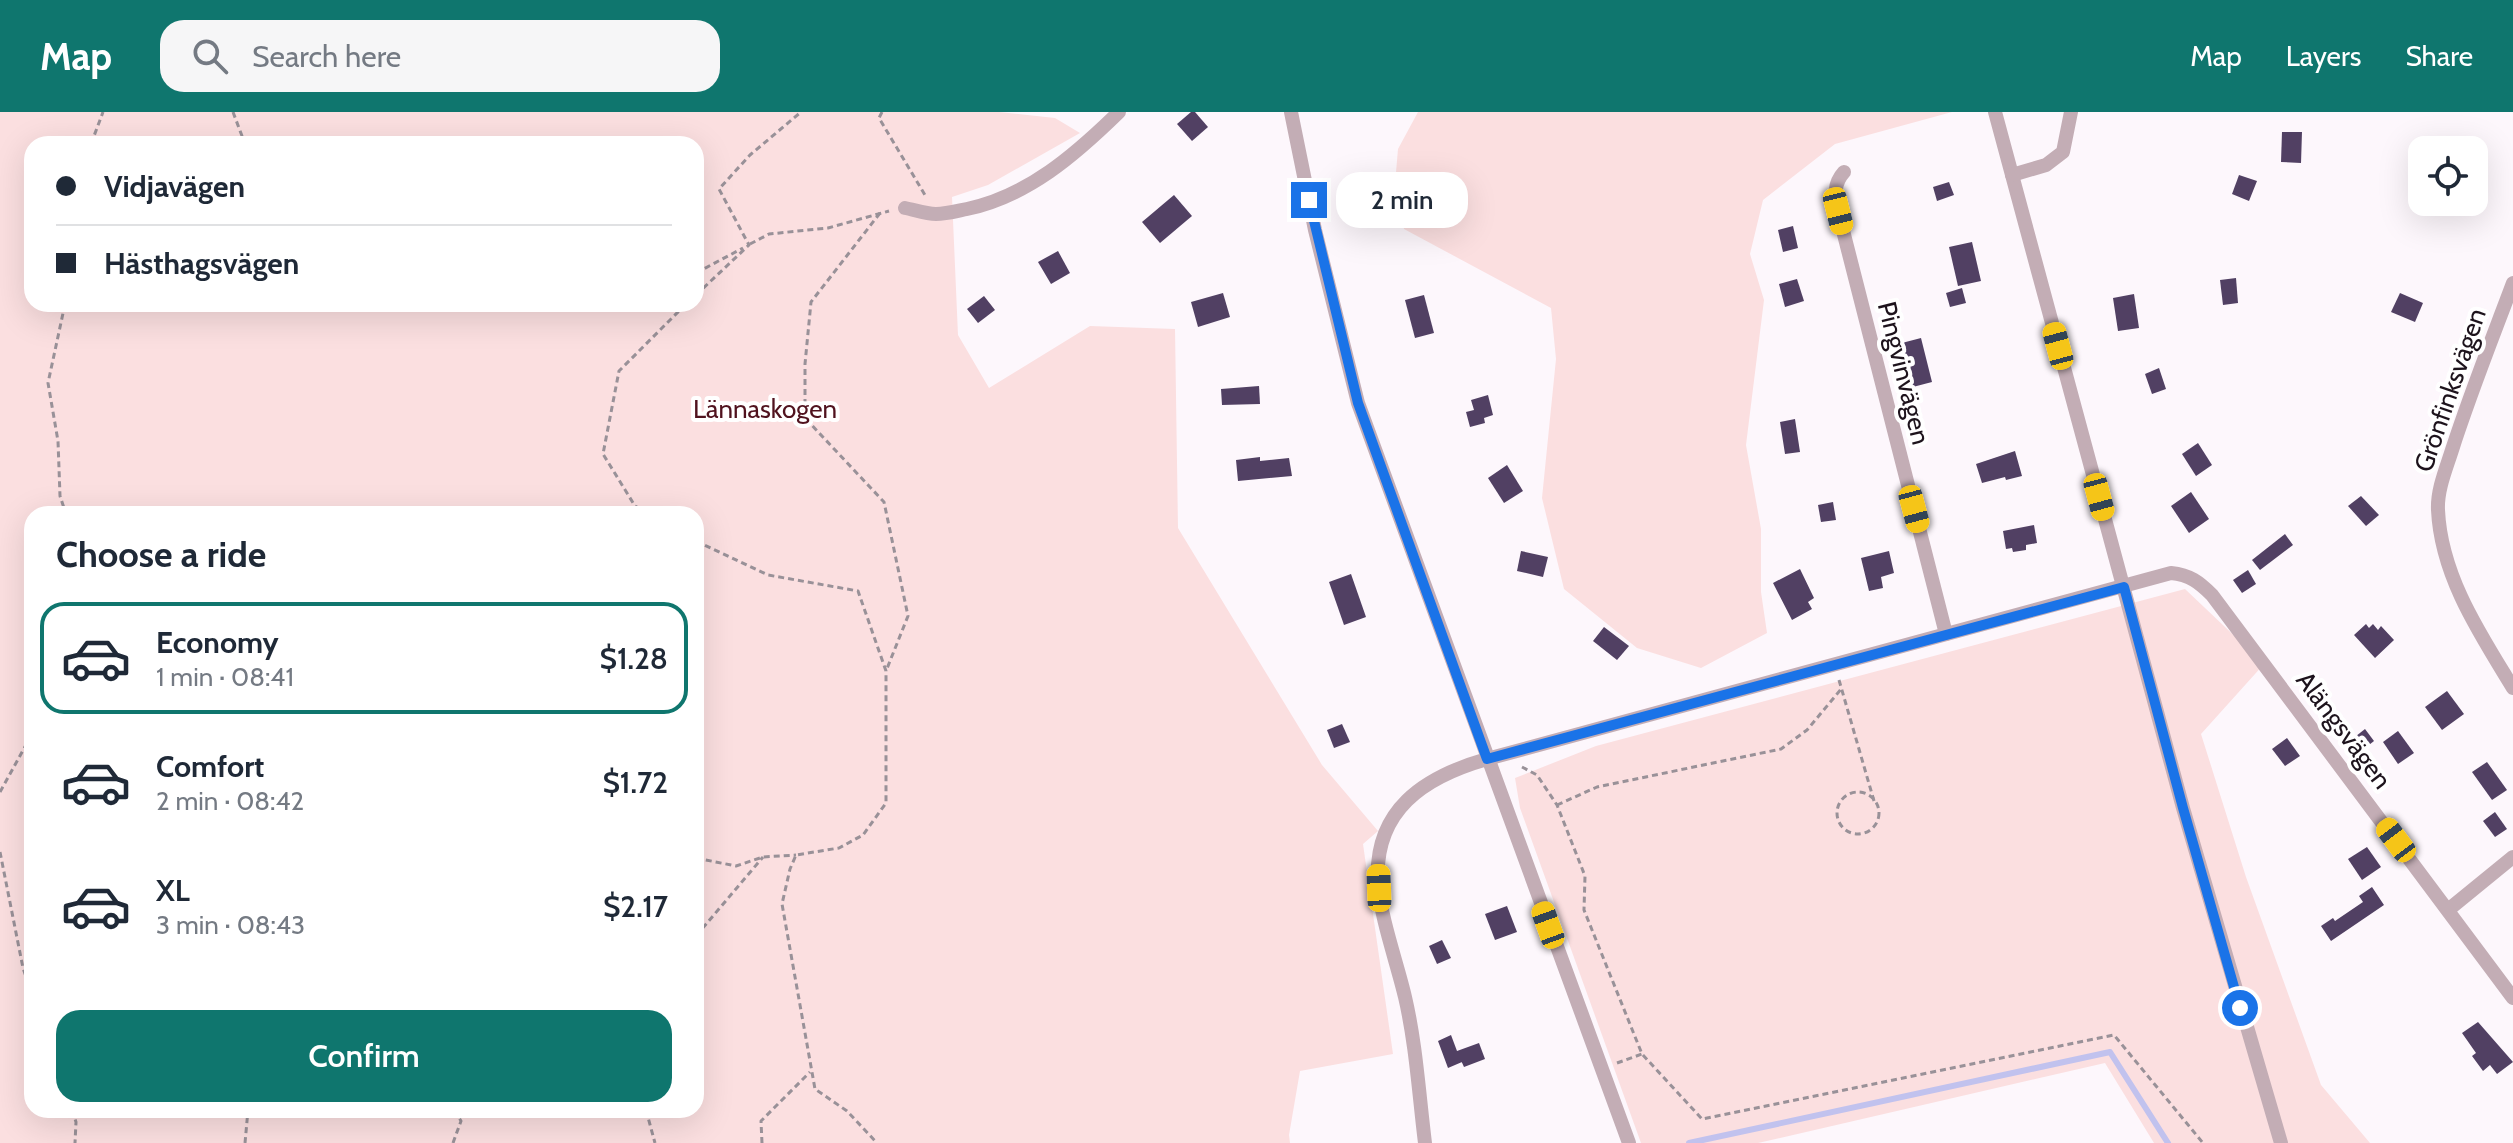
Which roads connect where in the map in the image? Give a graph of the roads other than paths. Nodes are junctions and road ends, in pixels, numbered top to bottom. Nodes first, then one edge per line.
1 (1119, 112) edge
2 (1291, 112) edge
3 (1995, 112) edge
4 (2071, 112) edge
5 (1844, 172) dead end
6 (2012, 175) junction
7 (905, 208) road end
8 (2513, 283) edge
9 (2124, 587) junction
10 (1946, 634) junction
11 (2513, 688) edge
12 (1487, 759) junction
13 (2513, 857) edge
14 (2448, 910) junction
15 (2513, 998) edge
16 (1425, 1143) edge
17 (1629, 1143) edge
18 (2281, 1143) edge

1 - 7 street
2 - 12 street
3 - 6 street
4 - 6 street
5 - 10 street, Pingvinvägen
6 - 9 street
8 - 11 street, Grönfinksvägen
9 - 10 street
9 - 14 street, Alängsvägen
9 - 18 street
10 - 12 street
12 - 16 street
12 - 17 street
13 - 14 street
14 - 15 street, Alängsvägen

